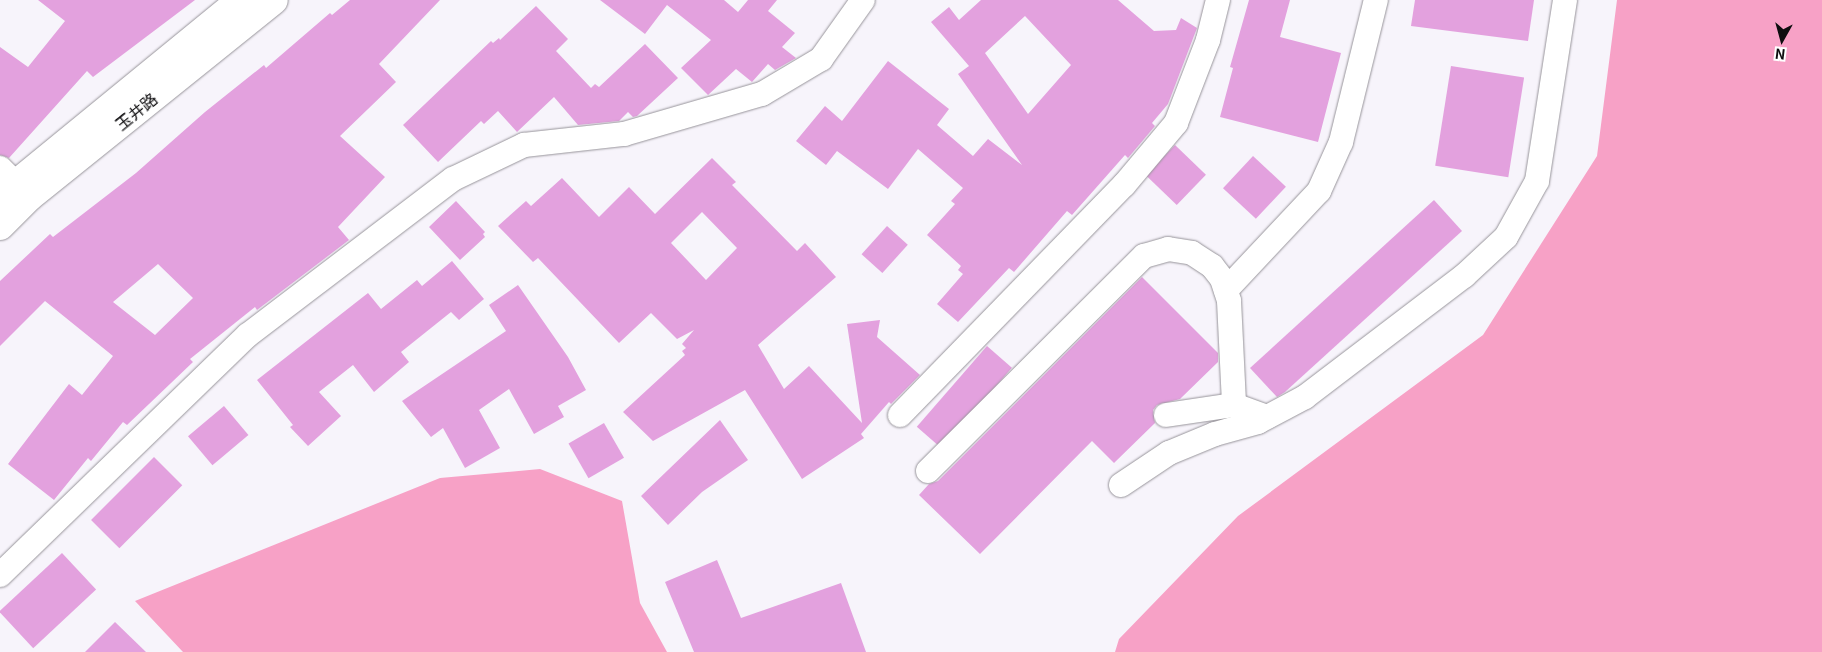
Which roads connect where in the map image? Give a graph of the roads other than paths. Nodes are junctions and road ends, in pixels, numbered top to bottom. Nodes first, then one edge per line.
1 (241, 0) edge
2 (274, 0) edge
3 (863, 0) edge
4 (1218, 0) edge
5 (1376, 0) edge
6 (1565, 0) edge
7 (11, 186) edge
8 (0, 226) edge
9 (1226, 290) junction
10 (1234, 405) junction
11 (900, 415) dead end
12 (1166, 415) dead end
13 (1267, 417) junction
14 (928, 471) dead end
15 (1120, 485) dead end
16 (0, 575) edge

1 - 7 street, 玉井路
2 - 7 street, 玉井路
3 - 16 street
4 - 11 street
5 - 9 street
6 - 13 street
7 - 8 street, 玉井路
9 - 10 street
9 - 14 street
10 - 12 street
10 - 13 street
13 - 15 street

